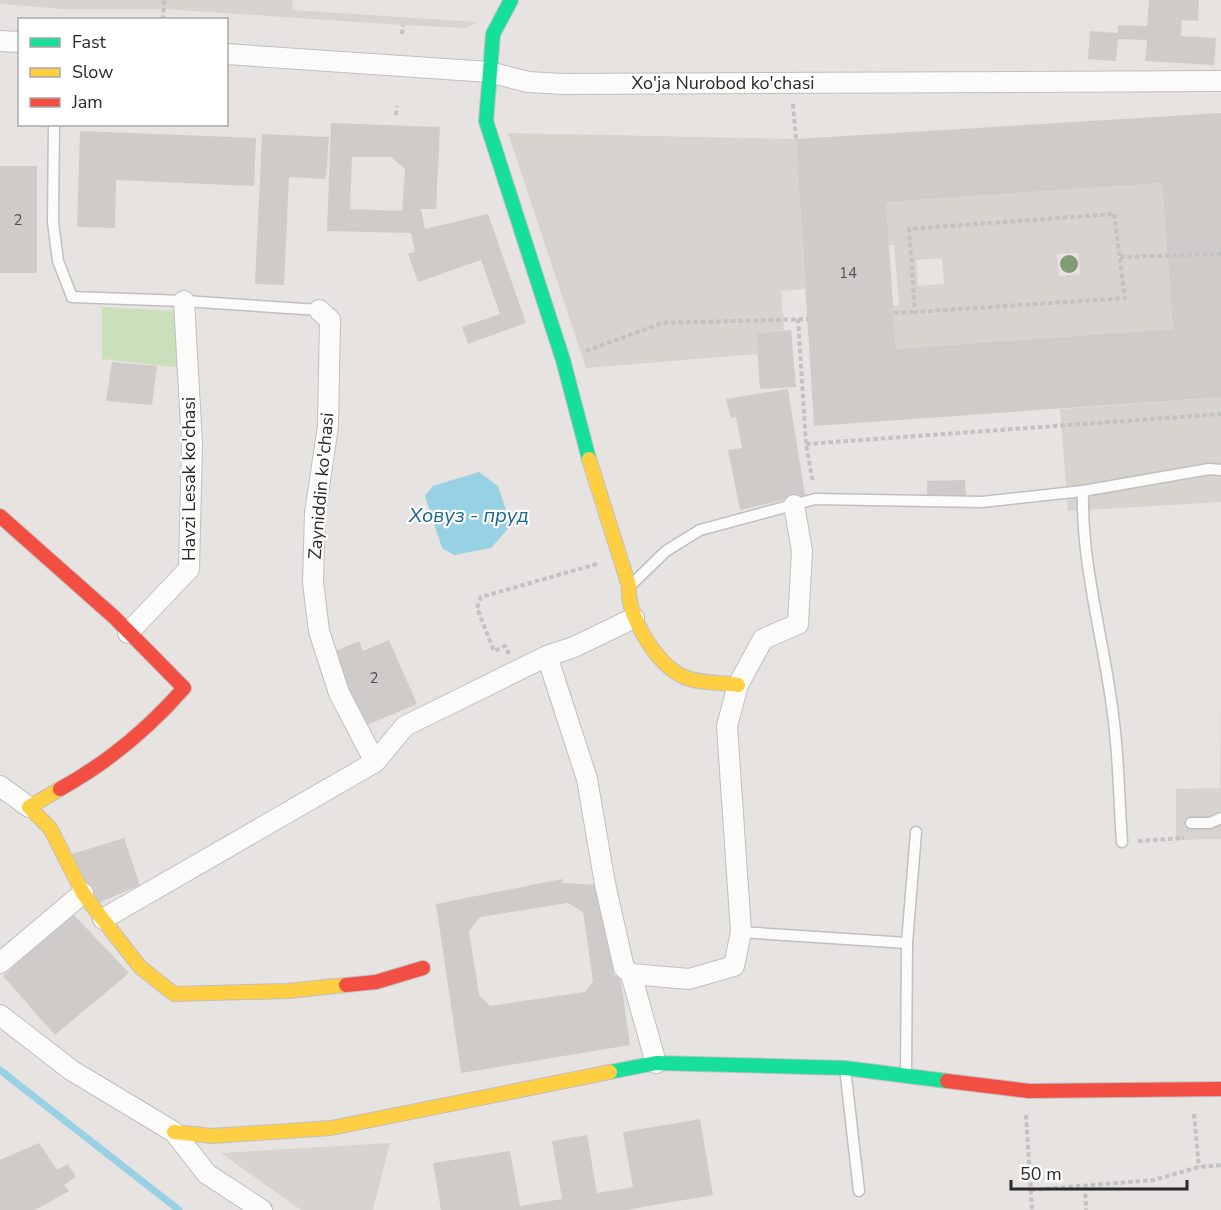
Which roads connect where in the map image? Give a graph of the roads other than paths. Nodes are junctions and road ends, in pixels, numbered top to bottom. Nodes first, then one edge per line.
1 (511, 0) edge
2 (0, 41) edge
3 (18, 42) edge
4 (228, 54) edge
5 (489, 72) junction
6 (1221, 81) edge
7 (54, 126) edge
8 (184, 301) junction
9 (319, 310) joint
10 (1221, 470) edge
11 (1083, 490) junction
12 (794, 505) junction
13 (0, 517) edge
14 (629, 586) junction
15 (634, 618) junction
16 (128, 633) junction
17 (547, 656) junction
18 (738, 685) junction
19 (375, 762) junction
20 (0, 786) edge
21 (30, 807) junction
22 (1221, 818) edge
23 (1191, 823) dead end
24 (916, 832) dead end
25 (1122, 842) road end
26 (83, 893) junction
27 (103, 919) junction
28 (741, 932) junction
29 (907, 943) junction
30 (0, 963) edge
31 (423, 968) dead end
32 (631, 974) junction
33 (0, 1015) edge
34 (656, 1063) junction
35 (845, 1068) junction
36 (906, 1075) junction
37 (1221, 1089) edge
38 (174, 1132) junction
39 (859, 1191) dead end
40 (262, 1210) edge

1 - 5 street
2 - 3 street
4 - 5 street, Xo'ja Nurobod ko'chasi
5 - 6 street, Xo'ja Nurobod ko'chasi
5 - 14 street
7 - 8 lane
8 - 9 lane
8 - 16 street, Havzi Lesak ko'chasi
9 - 19 street, Zayniddin ko'chasi
10 - 11 lane
11 - 12 lane
11 - 25 lane
12 - 14 lane
12 - 18 street
13 - 16 street
14 - 15 street
15 - 17 street
15 - 18 street
16 - 21 street
17 - 19 street
17 - 32 street
18 - 28 street
19 - 27 street
20 - 21 street
21 - 26 street
22 - 23 lane
24 - 29 lane
26 - 27 street
26 - 30 street
27 - 31 street
28 - 29 lane
28 - 32 street
29 - 36 lane
32 - 34 street
33 - 38 street
34 - 35 street
34 - 38 street
35 - 36 street
35 - 39 lane
36 - 37 street
38 - 40 street

